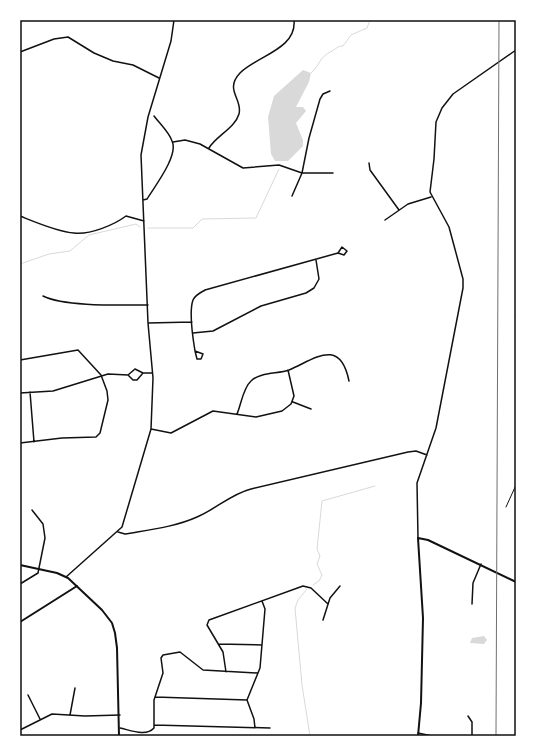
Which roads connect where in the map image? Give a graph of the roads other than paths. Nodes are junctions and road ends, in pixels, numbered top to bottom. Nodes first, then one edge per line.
1 (174, 20) edge
2 (294, 20) edge
3 (516, 50) edge
4 (20, 52) edge
5 (159, 79) junction
6 (330, 91) dead end
7 (154, 116) dead end
8 (173, 142) junction
9 (209, 148) junction
10 (369, 163) dead end
11 (302, 173) junction
12 (332, 173) dead end
13 (292, 196) dead end
14 (431, 197) junction
15 (143, 200) junction
16 (398, 210) junction
17 (20, 216) edge
18 (385, 220) dead end
19 (144, 222) junction
20 (338, 253) junction
21 (316, 260) junction
22 (43, 296) dead end
23 (148, 305) junction
24 (192, 322) junction
25 (148, 323) junction
26 (193, 333) junction
27 (195, 351) junction
28 (20, 360) edge
29 (288, 370) junction
30 (143, 373) junction
31 (152, 373) junction
32 (101, 375) junction
33 (128, 375) junction
34 (349, 381) dead end
35 (30, 392) junction
36 (20, 393) edge
37 (293, 402) junction
38 (311, 409) dead end
39 (237, 414) junction
40 (151, 429) junction
41 (34, 442) junction
42 (20, 443) edge
43 (427, 455) junction
44 (32, 510) dead end
45 (118, 532) junction
46 (418, 538) junction
47 (20, 564) edge
48 (480, 564) junction
49 (40, 569) junction
50 (66, 577) junction
51 (516, 582) edge
52 (20, 584) edge
53 (77, 586) junction
54 (340, 586) dead end
55 (262, 601) junction
56 (328, 604) junction
57 (472, 604) dead end
58 (323, 620) dead end
59 (20, 622) edge
60 (218, 644) junction
61 (262, 644) junction
62 (226, 672) junction
63 (258, 673) junction
64 (75, 688) dead end
65 (28, 695) dead end
66 (155, 698) junction
67 (247, 700) junction
68 (70, 715) junction
69 (120, 715) junction
70 (468, 716) dead end
71 (40, 719) junction
72 (154, 725) junction
73 (120, 728) junction
74 (255, 728) junction
75 (270, 728) dead end
76 (20, 730) edge
77 (418, 735) edge
78 (119, 736) edge
79 (432, 736) edge
80 (472, 736) edge

1 - 5 street
2 - 9 street
3 - 14 street
4 - 5 street
5 - 15 street
6 - 11 street
7 - 8 street
8 - 9 street
8 - 15 street
9 - 11 street
10 - 16 street
11 - 12 street
11 - 13 street
14 - 16 street
14 - 43 street
15 - 19 street
16 - 18 street
17 - 19 street
19 - 23 street
20 - 20 street
20 - 21 street
21 - 24 street
21 - 26 street
22 - 23 street
23 - 25 street
24 - 25 street
24 - 26 street
25 - 31 street
26 - 27 street
27 - 27 street
28 - 32 street
29 - 34 street
29 - 37 street
29 - 39 street
30 - 31 street
30 - 33 street
30 - 33 street
31 - 40 street
32 - 33 street
32 - 35 street
32 - 41 street
35 - 36 street
35 - 41 street
37 - 38 street
37 - 39 street
39 - 40 street
40 - 45 street
41 - 42 street
43 - 45 street
43 - 46 street
44 - 49 street
45 - 50 street
46 - 48 street
46 - 77 street
47 - 49 street
48 - 51 street
48 - 57 street
49 - 50 street
49 - 52 street
50 - 53 street
53 - 59 street
53 - 69 street
54 - 56 street
55 - 56 street
55 - 60 street
55 - 61 street
56 - 58 street
60 - 61 street
60 - 62 street
61 - 63 street
62 - 63 street
62 - 66 street
63 - 67 street
64 - 68 street
65 - 71 street
66 - 67 street
66 - 72 street
67 - 74 street
68 - 69 street
68 - 71 street
69 - 73 street
70 - 80 street
71 - 76 street
72 - 73 street
72 - 74 street
73 - 78 street
74 - 75 street
77 - 79 street

